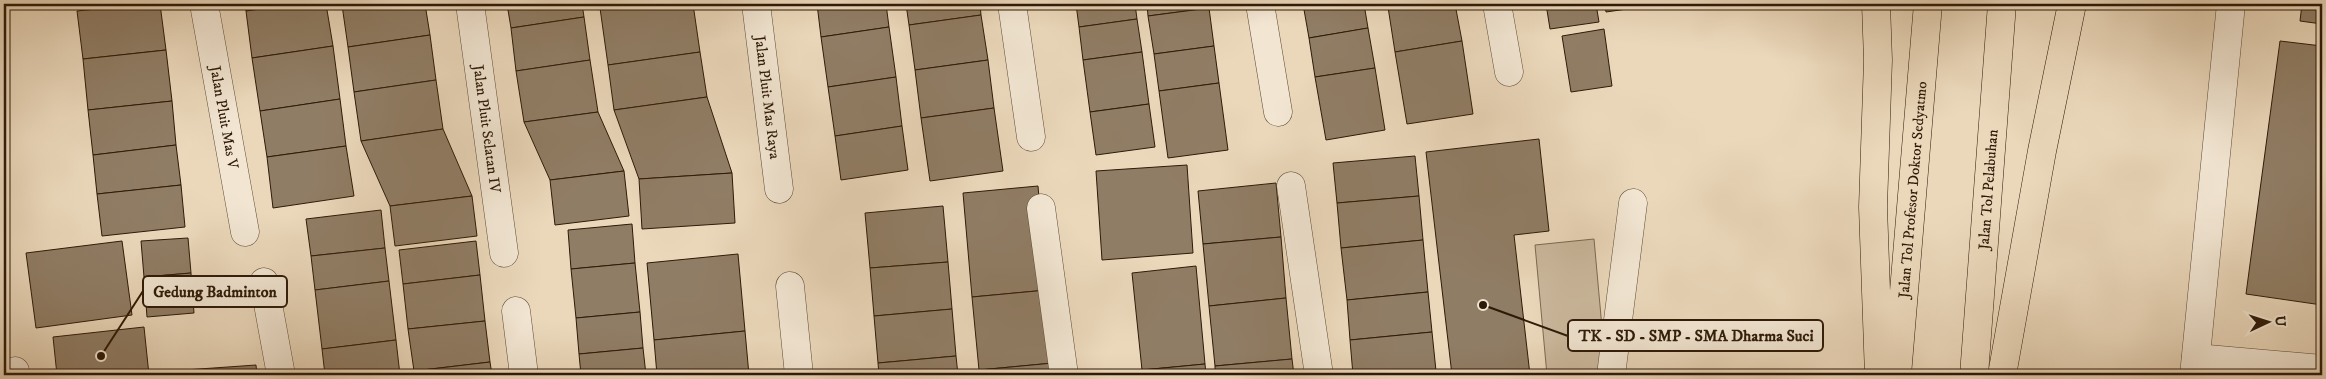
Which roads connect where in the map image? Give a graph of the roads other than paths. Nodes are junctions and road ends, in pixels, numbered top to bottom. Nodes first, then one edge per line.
1 (204, 4) edge
2 (470, 4) edge
3 (756, 4) edge
4 (1012, 4) edge
5 (1260, 4) edge
6 (1497, 4) edge
7 (1876, 4) edge
8 (1928, 4) edge
9 (2002, 4) edge
10 (2072, 4) edge
11 (2231, 4) edge
12 (1509, 72) dead end
13 (1278, 112) dead end
14 (1031, 137) dead end
15 (1291, 186) dead end
16 (778, 190) dead end
17 (1633, 202) dead end
18 (1041, 208) dead end
19 (245, 232) dead end
20 (504, 253) dead end
21 (264, 282) dead end
22 (790, 286) dead end
23 (516, 311) dead end
24 (2195, 366) edge
25 (2322, 369) edge
26 (281, 375) edge
27 (524, 375) edge
28 (799, 375) edge
29 (1064, 375) edge
30 (1320, 375) edge
31 (1611, 375) edge
32 (1880, 375) edge
33 (1897, 375) edge
34 (1974, 375) edge
35 (2002, 375) edge

1 - 19 street, Jalan Pluit Mas V
2 - 20 street, Jalan Pluit Selatan IV
3 - 16 street, Jalan Pluit Mas Raya
4 - 14 street
5 - 13 street
6 - 12 street
7 - 32 highway
8 - 33 highway, Jalan Tol Profesor Doktor Sedyatmo
9 - 34 highway, Jalan Tol Pelabuhan
10 - 35 highway
11 - 24 street
15 - 30 street
17 - 31 street
18 - 29 street
21 - 26 street
22 - 28 street
23 - 27 street
24 - 25 street

